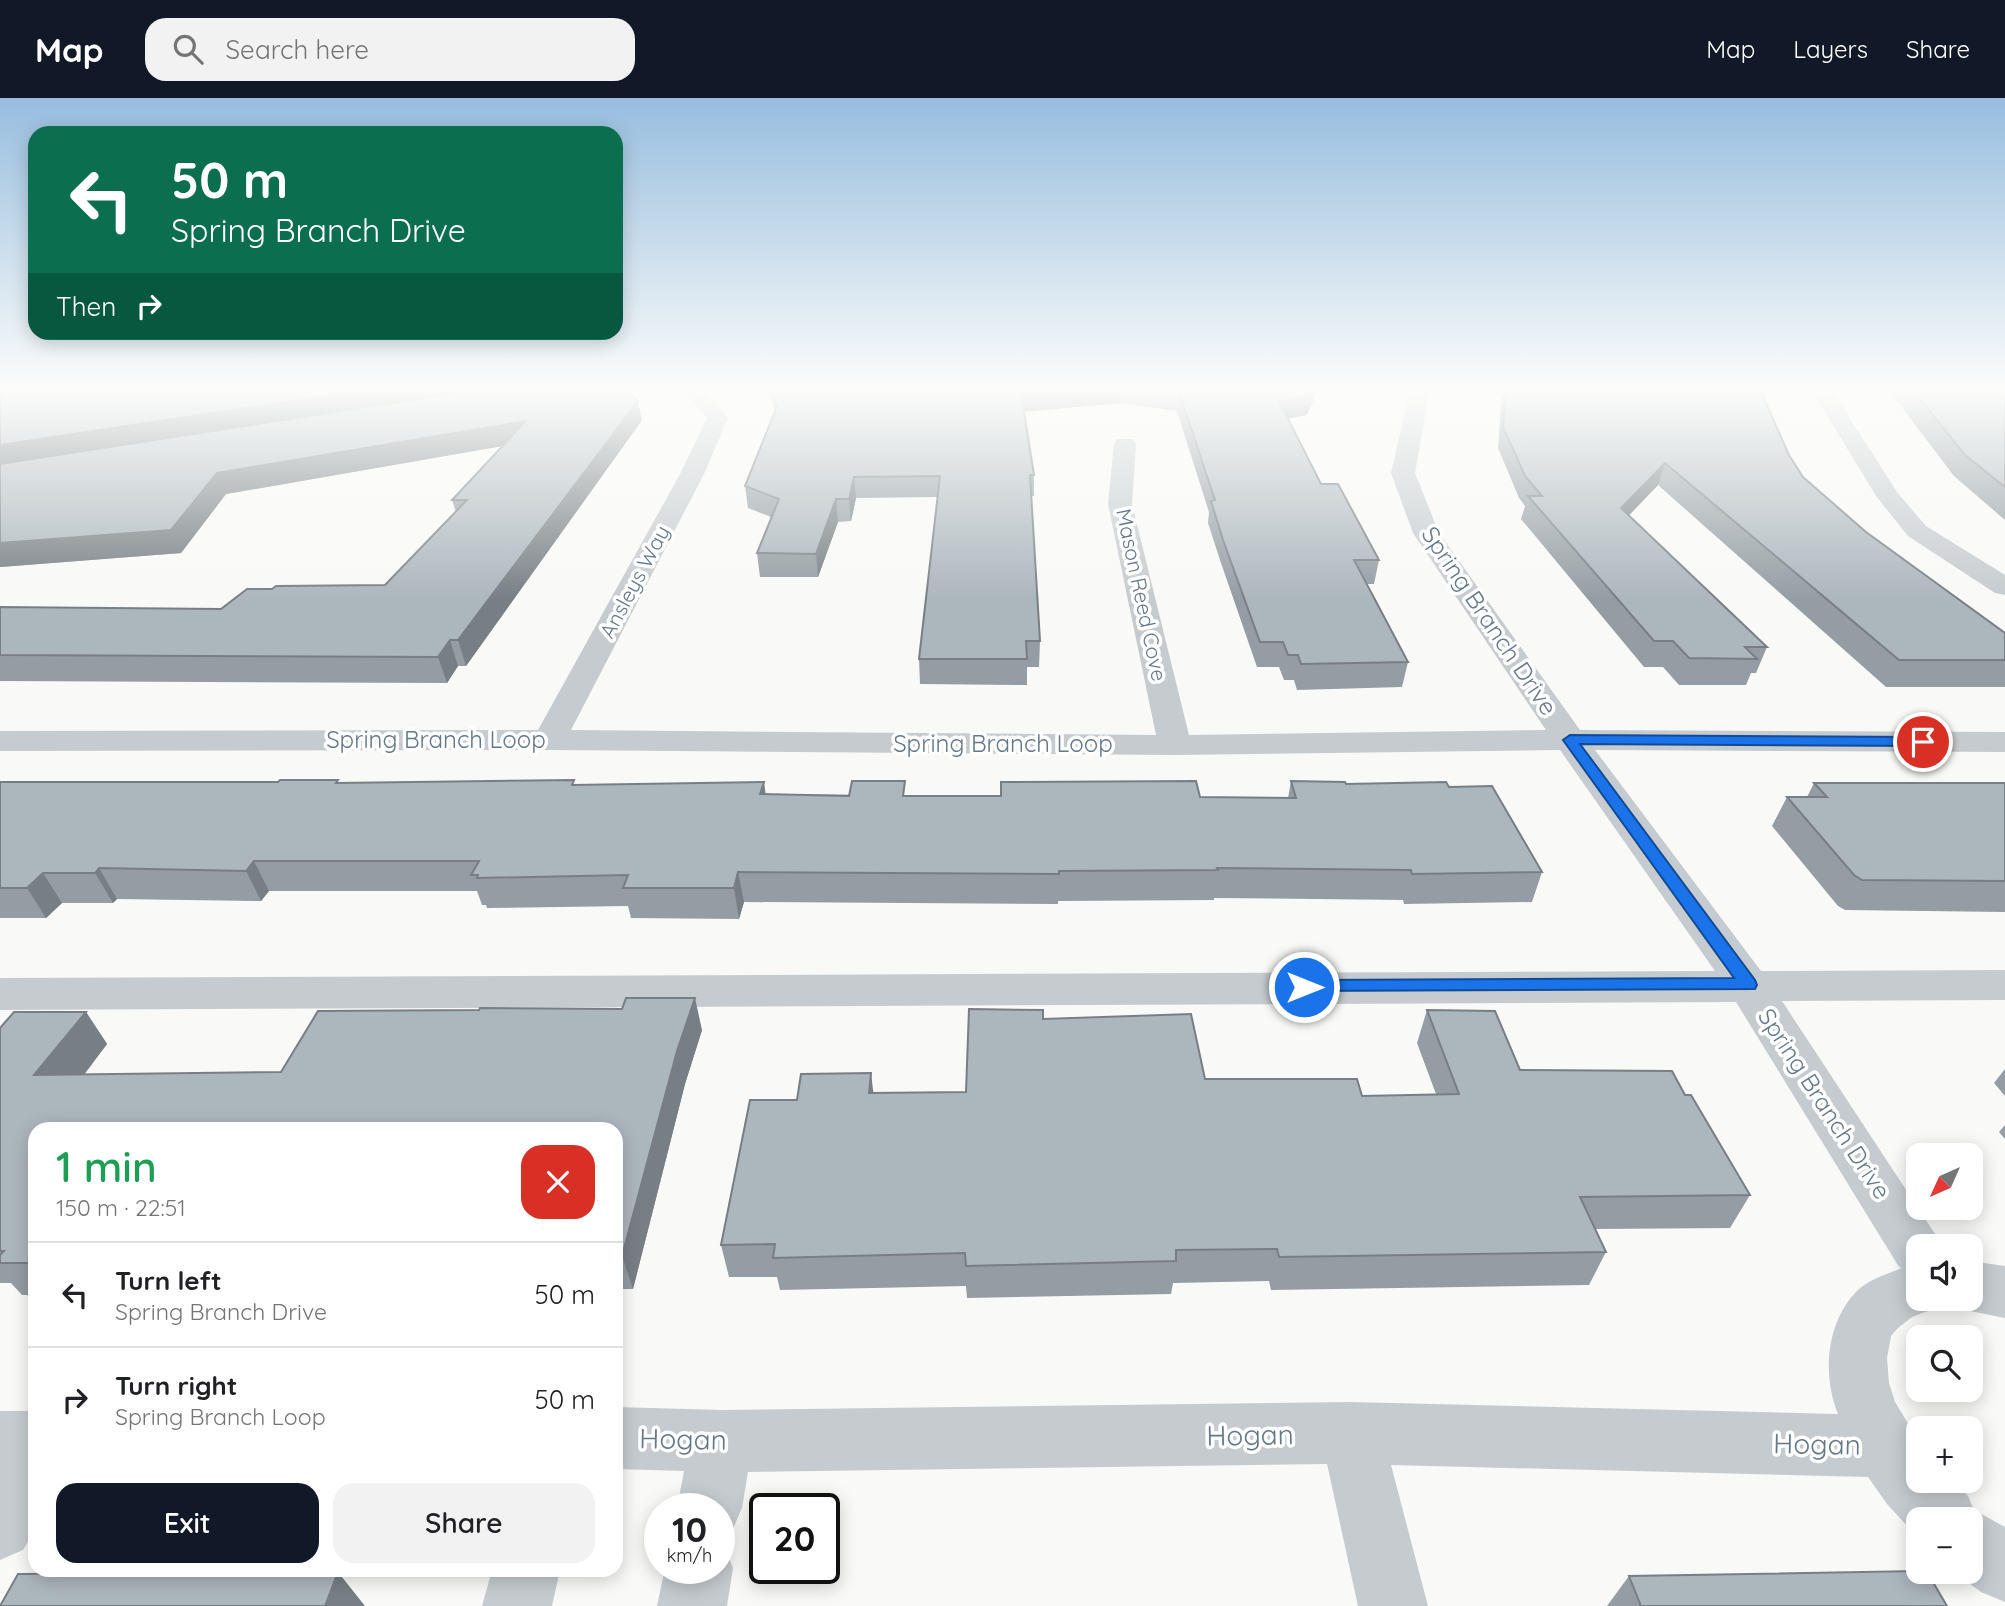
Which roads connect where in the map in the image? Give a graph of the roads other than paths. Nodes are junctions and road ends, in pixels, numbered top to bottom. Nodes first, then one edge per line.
1 (699, 459) edge
2 (1123, 459) edge
3 (1406, 459) edge
4 (1865, 459) edge
5 (2005, 587) edge
6 (549, 740) junction
7 (1570, 740) junction
8 (0, 741) edge
9 (2005, 742) edge
10 (1175, 745) junction
11 (1748, 985) junction
12 (2005, 985) edge
13 (0, 994) edge
14 (1908, 1234) edge
15 (1983, 1288) edge
16 (1906, 1291) edge
17 (2005, 1292) edge
18 (1351, 1433) junction
19 (623, 1438) edge
20 (722, 1441) junction
21 (0, 1442) edge
22 (28, 1442) edge
23 (1884, 1446) junction
24 (28, 1481) edge
25 (712, 1493) edge
26 (1932, 1507) edge
27 (0, 1527) edge
28 (1983, 1552) edge
29 (2005, 1568) edge
30 (524, 1577) edge
31 (696, 1584) edge
32 (517, 1606) edge
33 (692, 1606) edge
34 (1393, 1606) edge

1 - 6 street, Ansleys Way
2 - 10 street, Mason Reed Cove
3 - 7 street, Spring Branch Drive
4 - 5 street
6 - 8 street, Spring Branch Loop
6 - 10 street, Spring Branch Loop
7 - 9 street, Spring Branch Loop
7 - 10 street, Spring Branch Loop
7 - 11 street, Spring Branch Drive
11 - 12 street
11 - 13 street
11 - 14 street, Spring Branch Drive
15 - 17 street
16 - 23 street
18 - 20 street, Hogan
18 - 23 street, Hogan
18 - 34 street
19 - 20 street, Hogan
20 - 25 street
21 - 22 street
23 - 26 street
24 - 27 street
28 - 29 street
30 - 32 street
31 - 33 street

